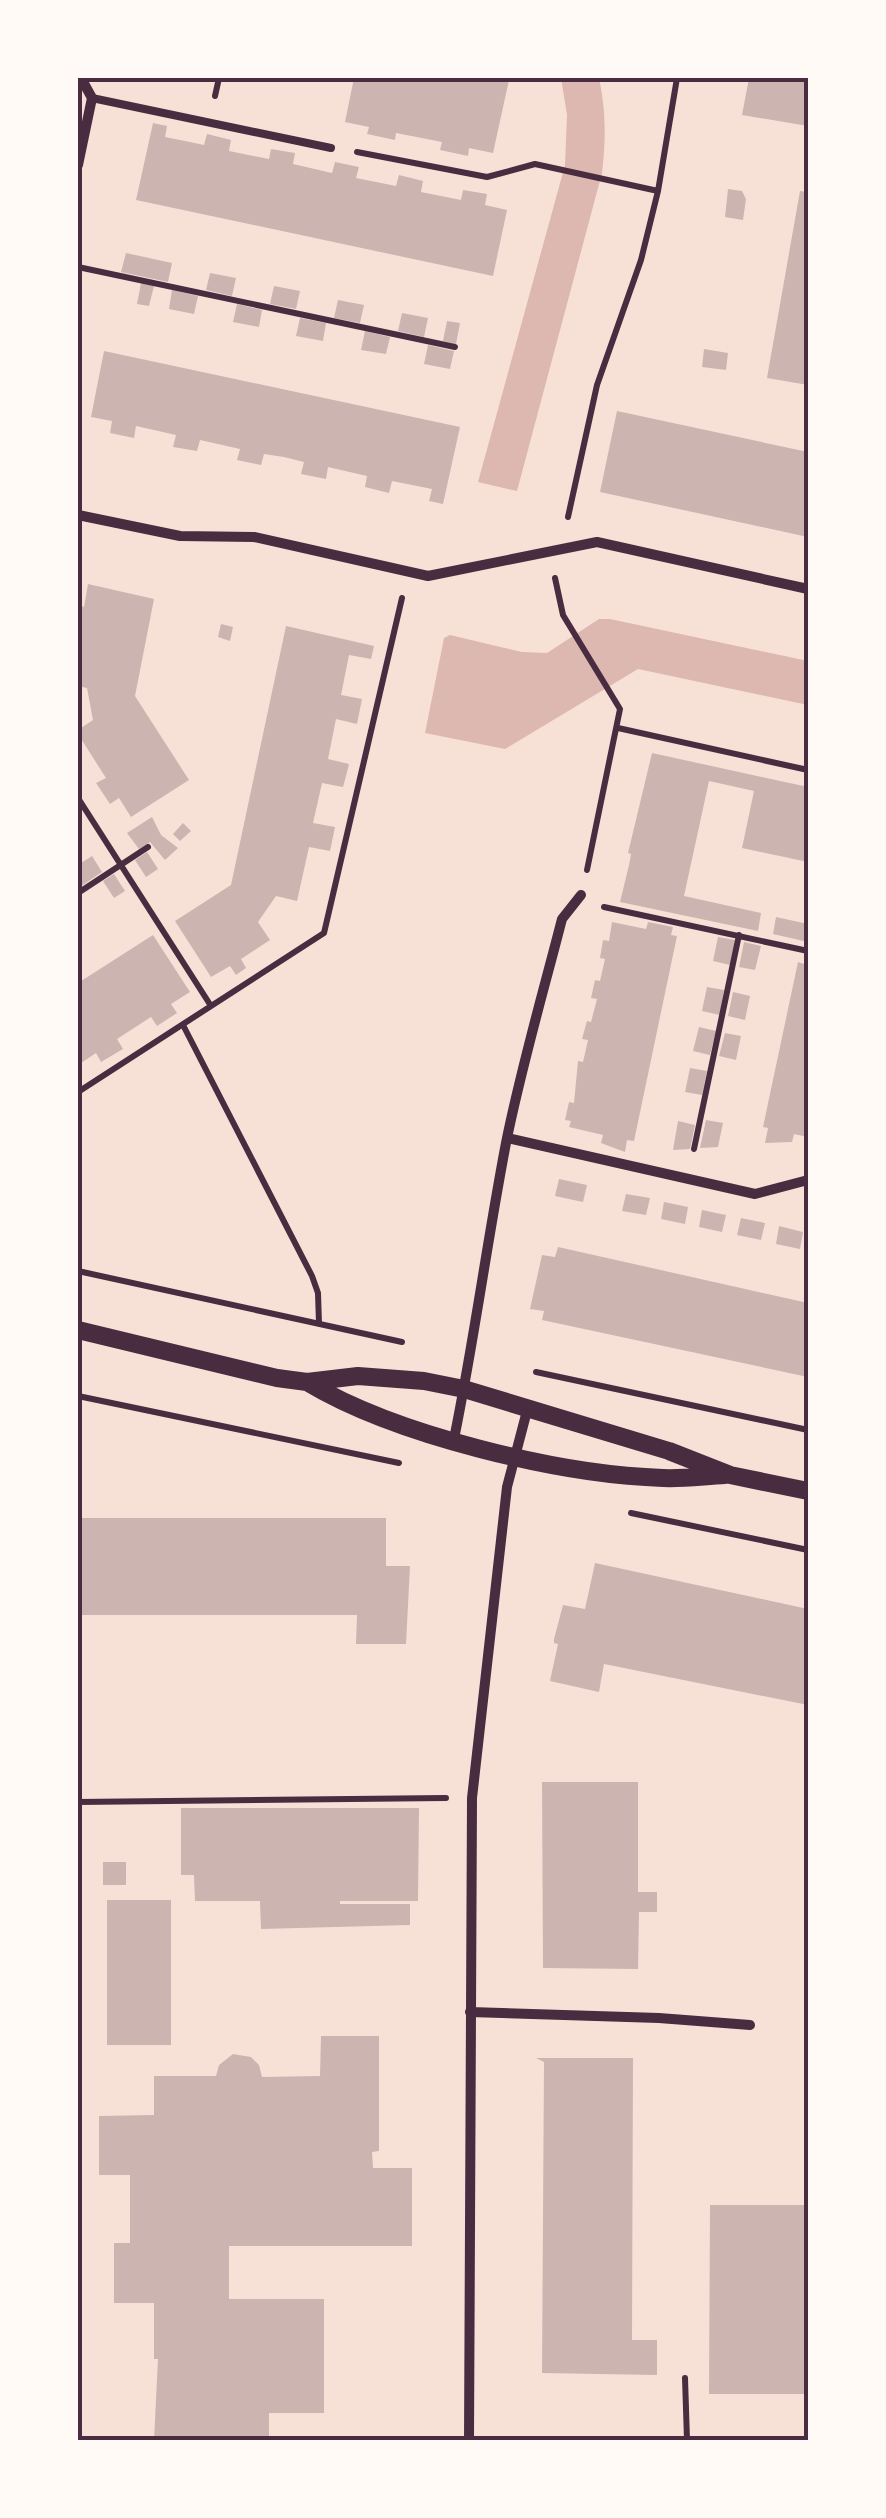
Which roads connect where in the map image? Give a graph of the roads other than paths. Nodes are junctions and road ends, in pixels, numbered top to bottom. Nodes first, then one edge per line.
1 (81, 78) edge
2 (92, 98) junction
3 (332, 148) road end
4 (78, 165) edge
5 (78, 514) edge
6 (808, 589) edge
7 (581, 896) road end
8 (507, 1138) junction
9 (808, 1180) edge
10 (78, 1330) edge
11 (307, 1382) junction
12 (464, 1389) junction
13 (528, 1406) junction
14 (454, 1440) junction
15 (513, 1455) junction
16 (730, 1475) junction
17 (808, 1491) edge
18 (470, 2012) junction
19 (750, 2025) dead end
20 (469, 2440) edge

1 - 2 street
2 - 3 lane
2 - 4 street
5 - 6 street
7 - 8 street
8 - 9 street
8 - 12 street
10 - 11 street
11 - 12 street
11 - 14 street
12 - 13 street
12 - 14 street
13 - 15 street
13 - 16 street
14 - 15 street
15 - 16 street
15 - 18 street
16 - 17 street
18 - 19 street
18 - 20 street

